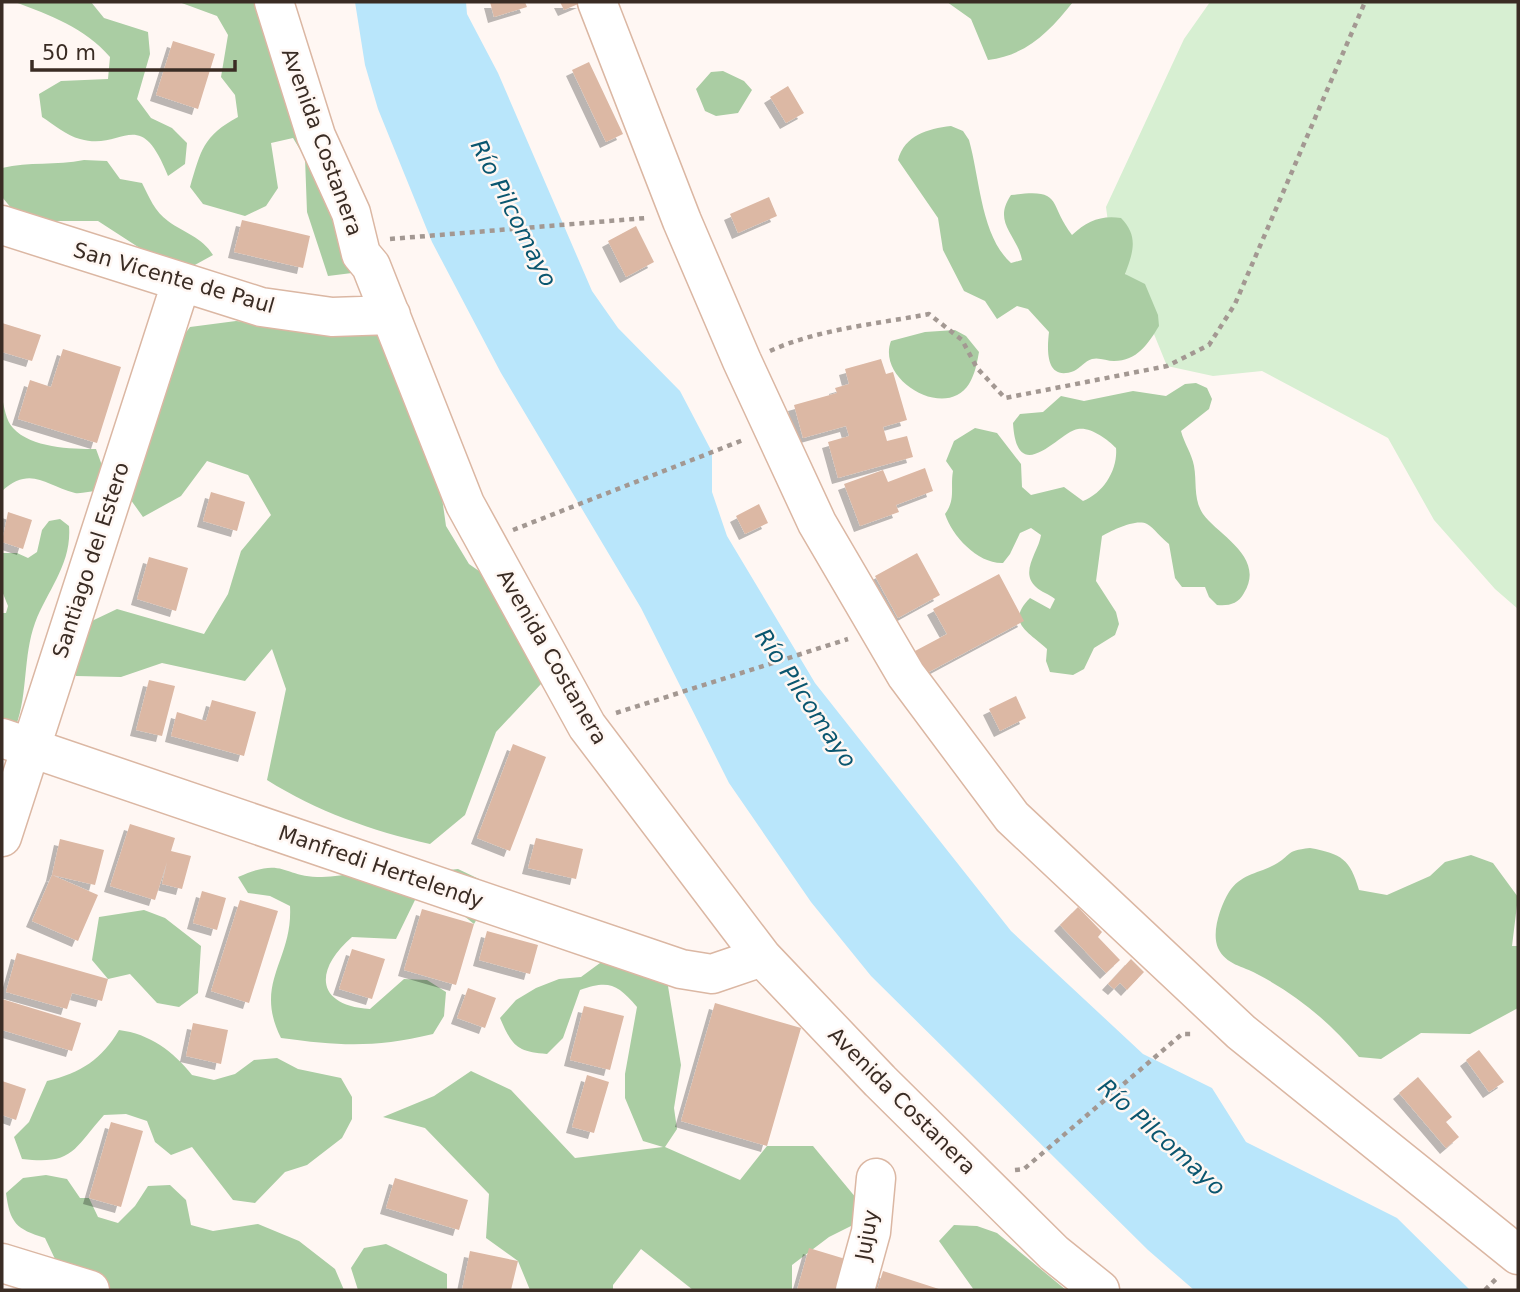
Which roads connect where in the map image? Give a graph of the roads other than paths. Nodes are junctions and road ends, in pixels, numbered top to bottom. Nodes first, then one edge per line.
1 (274, 2) edge
2 (597, 2) edge
3 (2, 225) edge
4 (181, 283) junction
5 (391, 315) junction
6 (16, 743) edge
7 (2, 836) edge
8 (762, 957) junction
9 (876, 1178) dead end
10 (2, 1263) edge
11 (1507, 1267) edge
12 (90, 1290) edge
13 (856, 1290) edge
14 (1100, 1290) edge

1 - 5 street, Avenida Costanera
2 - 11 street
3 - 4 street, San Vicente de Paul
4 - 5 street, San Vicente de Paul
4 - 6 street, Santiago del Estero
5 - 8 street, Avenida Costanera
6 - 7 street, Santiago del Estero
6 - 8 street, Manfredi Hertelendy
8 - 14 street, Avenida Costanera
9 - 13 street, Jujuy
10 - 12 street

